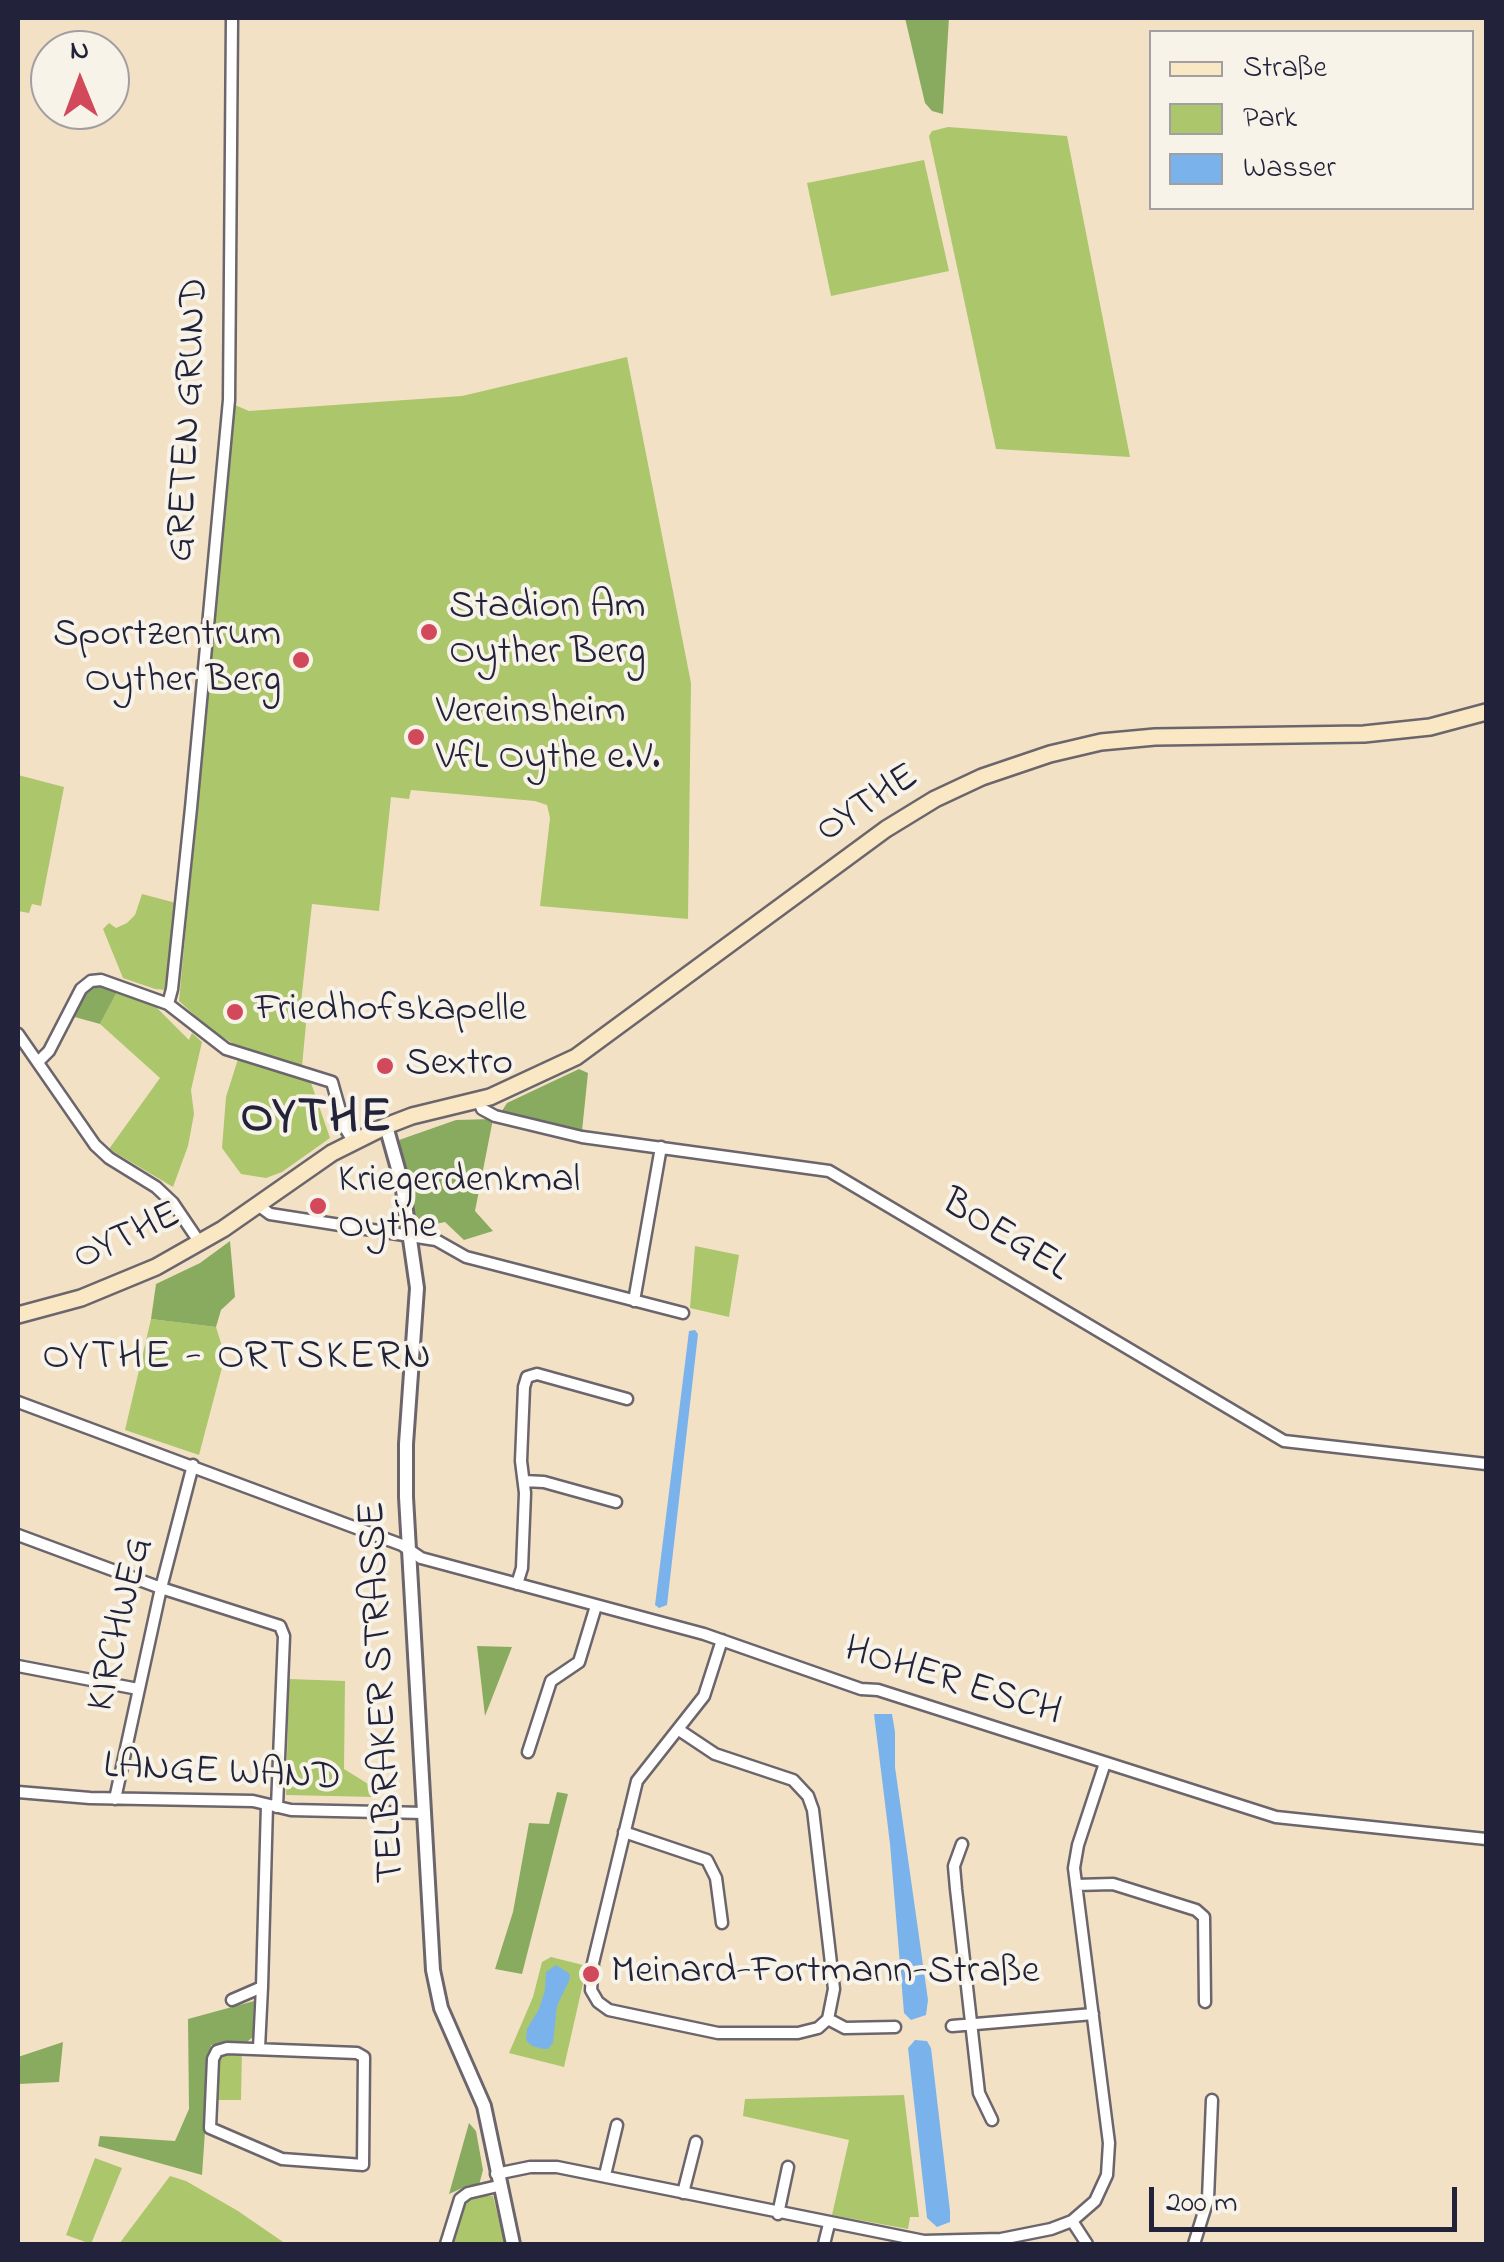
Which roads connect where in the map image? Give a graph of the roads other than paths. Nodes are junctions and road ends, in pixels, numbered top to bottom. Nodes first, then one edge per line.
1 (232, 18) edge
2 (1486, 712) edge
3 (168, 1004) junction
4 (18, 1034) edge
5 (38, 1062) junction
6 (478, 1100) junction
7 (386, 1126) junction
8 (353, 1141) junction
9 (661, 1147) junction
10 (258, 1205) junction
11 (412, 1238) junction
12 (200, 1243) junction
13 (634, 1300) junction
14 (683, 1313) dead end
15 (18, 1315) edge
16 (628, 1399) dead end
17 (18, 1402) edge
18 (1486, 1464) edge
19 (193, 1465) junction
20 (524, 1481) junction
21 (616, 1502) dead end
22 (18, 1535) edge
23 (409, 1551) junction
24 (517, 1584) junction
25 (161, 1588) junction
26 (596, 1606) junction
27 (722, 1640) junction
28 (18, 1666) edge
29 (138, 1689) junction
30 (679, 1730) junction
31 (528, 1752) dead end
32 (1105, 1763) junction
33 (18, 1792) edge
34 (114, 1799) junction
35 (272, 1806) junction
36 (424, 1813) junction
37 (624, 1832) junction
38 (1486, 1839) edge
39 (962, 1844) dead end
40 (1076, 1884) junction
41 (722, 1923) dead end
42 (262, 1987) junction
43 (232, 2000) dead end
44 (1206, 2002) dead end
45 (1093, 2014) junction
46 (828, 2019) junction
47 (952, 2026) dead end
48 (971, 2026) junction
49 (895, 2028) dead end
50 (259, 2048) junction
51 (1212, 2100) dead end
52 (992, 2120) dead end
53 (617, 2124) dead end
54 (696, 2142) dead end
55 (788, 2168) dead end
56 (604, 2175) junction
57 (497, 2180) junction
58 (683, 2193) junction
59 (778, 2214) junction
60 (1072, 2221) junction
61 (828, 2224) junction
62 (446, 2244) edge
63 (513, 2244) edge
64 (824, 2244) edge
65 (1088, 2244) edge
66 (1194, 2244) edge

1 - 3 street, GRETEN GRUND
2 - 6 main road, OYTHE
3 - 5 street
3 - 8 street
4 - 5 street
5 - 12 street
6 - 7 main road, OYTHE
6 - 9 street, BOEGEL
7 - 8 main road, OYTHE
7 - 11 street, TELBRAKER STRASSE
8 - 10 main road, OYTHE
9 - 13 street
9 - 18 street, BOEGEL
10 - 11 street
10 - 12 main road, OYTHE
11 - 13 street
11 - 23 street, TELBRAKER STRASSE
12 - 15 main road, OYTHE
13 - 14 street
16 - 20 street
17 - 19 street, HOHER ESCH
19 - 23 street, HOHER ESCH
19 - 25 street, KIRCHWEG
20 - 21 street
20 - 24 street
22 - 25 street
23 - 24 street, HOHER ESCH
23 - 36 street, TELBRAKER STRASSE
24 - 26 street, HOHER ESCH
25 - 29 street, KIRCHWEG
25 - 35 street
26 - 27 street, HOHER ESCH
26 - 31 street
27 - 30 street
27 - 32 street, HOHER ESCH
28 - 29 street
29 - 34 street, KIRCHWEG
30 - 37 street
30 - 46 street
32 - 38 street, HOHER ESCH
32 - 40 street
33 - 34 street, LANGE WAND
34 - 35 street, LANGE WAND
35 - 36 street, LANGE WAND
35 - 42 street
36 - 57 street, TELBRAKER STRASSE
37 - 41 street
37 - 46 street
39 - 48 street
40 - 44 street
40 - 45 street
42 - 43 street
42 - 50 street
45 - 48 street
45 - 60 street
46 - 49 street
47 - 48 street
48 - 52 street
50 - 50 street
51 - 66 street
53 - 56 street
54 - 58 street
55 - 59 street
56 - 57 street
56 - 58 street
57 - 62 street
57 - 63 street, TELBRAKER STRASSE
58 - 59 street
59 - 61 street
60 - 61 street
60 - 65 street
61 - 64 street

